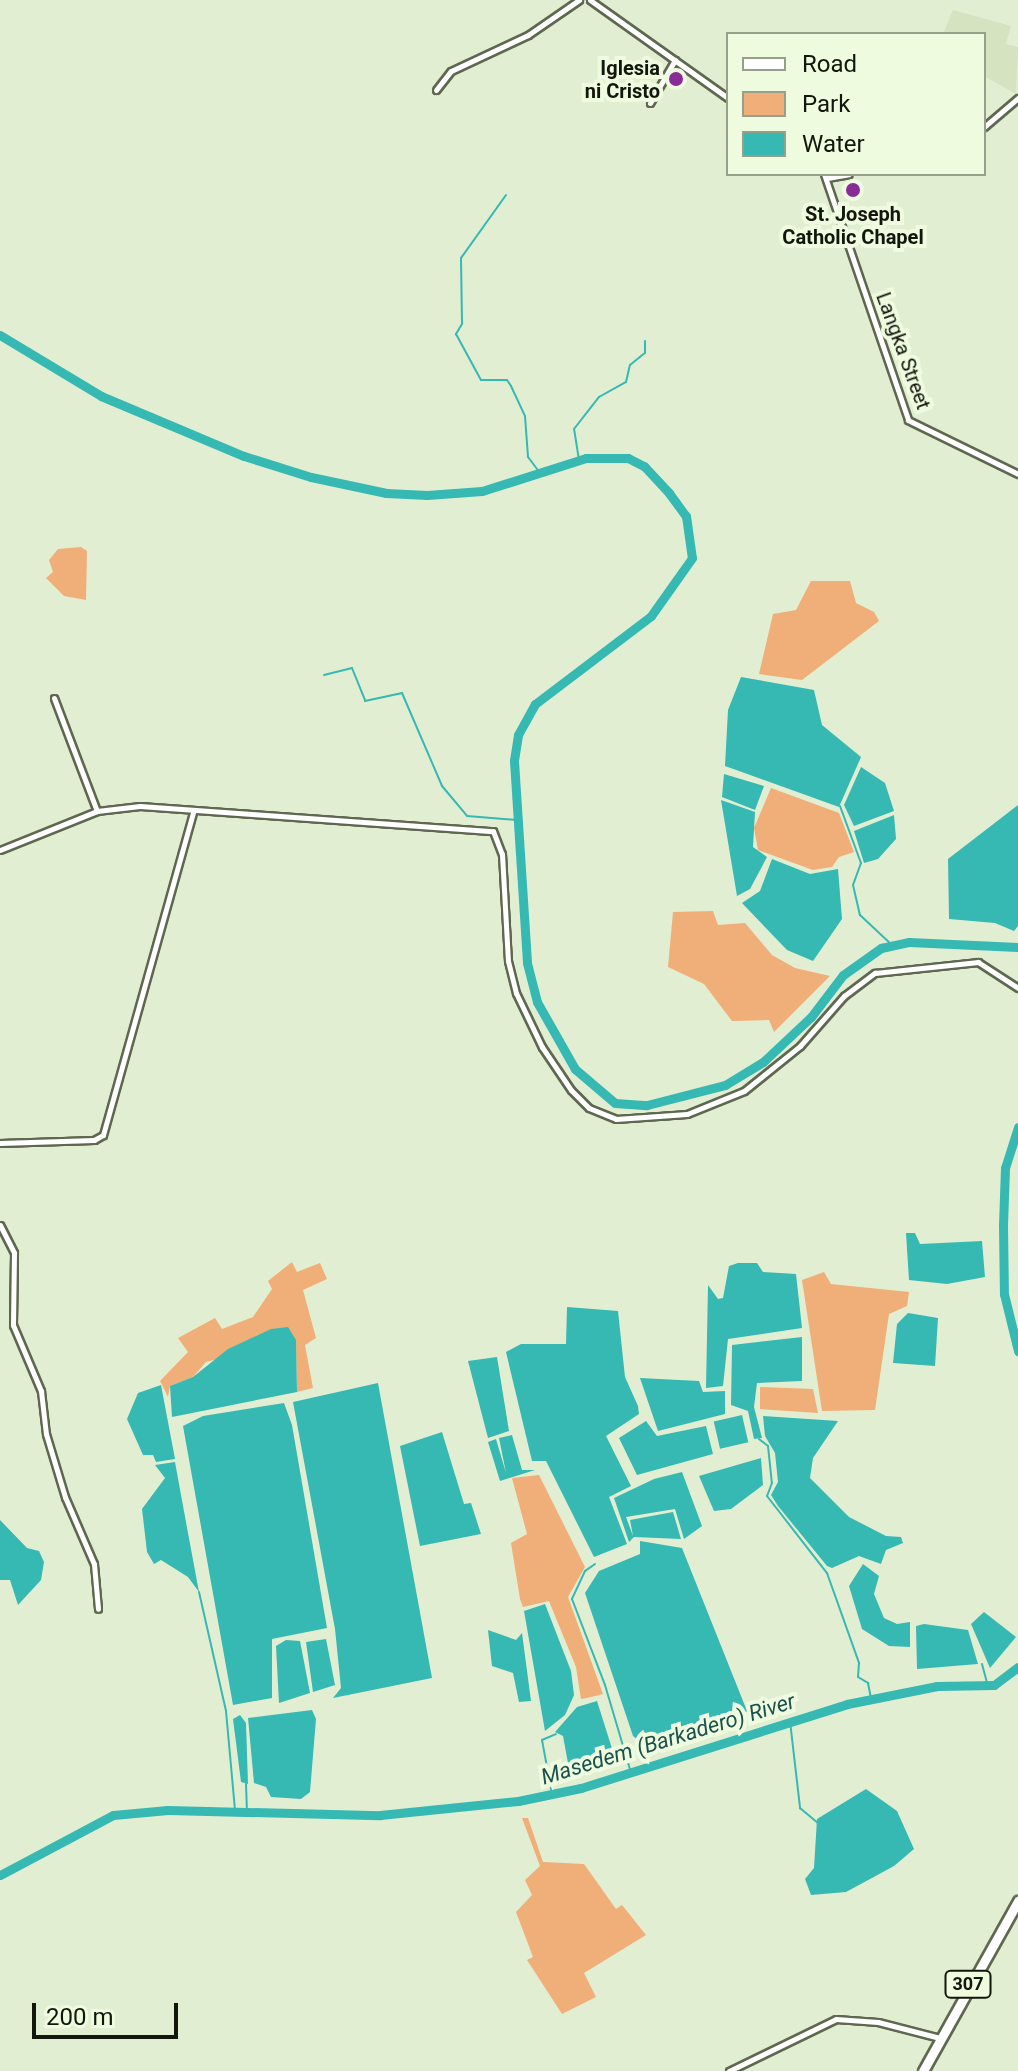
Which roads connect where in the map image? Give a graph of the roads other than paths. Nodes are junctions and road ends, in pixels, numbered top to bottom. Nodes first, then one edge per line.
1 (579, 0) edge
2 (590, 0) edge
3 (675, 60) junction
4 (436, 90) dead end
5 (726, 97) edge
6 (1018, 98) edge
7 (650, 103) dead end
8 (986, 125) edge
9 (825, 176) edge
10 (1018, 474) edge
11 (54, 698) dead end
12 (97, 811) junction
13 (193, 812) junction
14 (0, 850) edge
15 (1018, 988) edge
16 (0, 1143) edge
17 (0, 1225) edge
18 (98, 1609) dead end
19 (1018, 1901) edge
20 (940, 2038) junction
21 (729, 2071) edge
22 (923, 2071) edge

1 - 4 street
2 - 3 street
3 - 5 street
3 - 7 street
6 - 8 street
9 - 10 street, Langka Street
11 - 12 street
12 - 13 street
12 - 14 street
13 - 15 street
13 - 16 street
17 - 18 street
19 - 20 main road, 307
20 - 21 street
20 - 22 main road, 307

